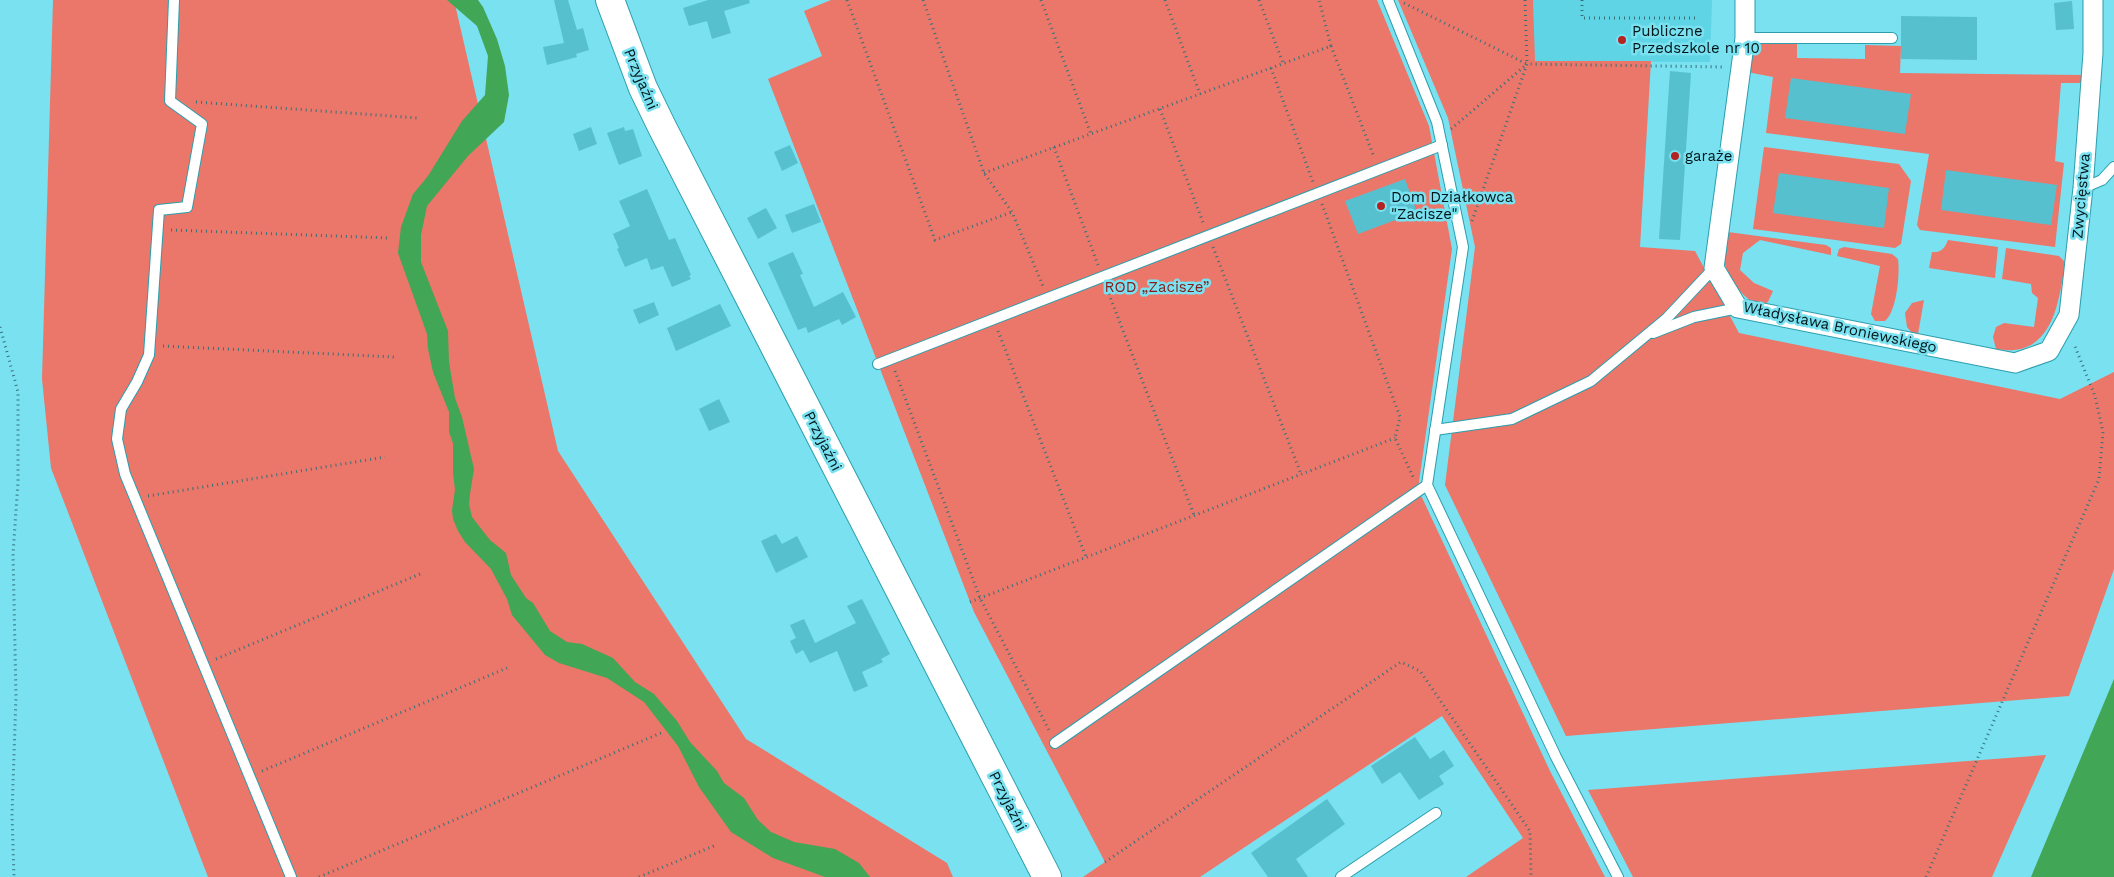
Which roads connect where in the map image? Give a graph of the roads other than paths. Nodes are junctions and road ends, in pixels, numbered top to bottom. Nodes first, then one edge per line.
1 (174, 0) edge
2 (610, 0) edge
3 (1388, 0) edge
4 (1745, 0) edge
5 (2093, 0) edge
6 (1745, 38) junction
7 (1892, 38) dead end
8 (1441, 142) junction
9 (2114, 167) edge
10 (2083, 188) junction
11 (1714, 268) junction
12 (1738, 308) junction
13 (1645, 336) junction
14 (2015, 363) joint
15 (878, 364) dead end
16 (1436, 430) junction
17 (1423, 488) junction
18 (1055, 743) road end
19 (1436, 813) dead end
20 (292, 877) edge
21 (1047, 877) edge
22 (1341, 877) edge
23 (1618, 877) edge

1 - 20 lane
2 - 21 main road, Przyjaźni
3 - 8 lane
4 - 6 street
5 - 10 street, Zwycięstwa
6 - 7 lane
6 - 11 street
8 - 15 lane
8 - 16 lane
9 - 10 lane
10 - 14 street, Zwycięstwa
11 - 12 street, Władysława Broniewskiego
11 - 13 lane
12 - 13 lane
12 - 14 street, Władysława Broniewskiego
13 - 16 lane
16 - 17 lane
17 - 18 lane
17 - 23 lane
19 - 22 lane

